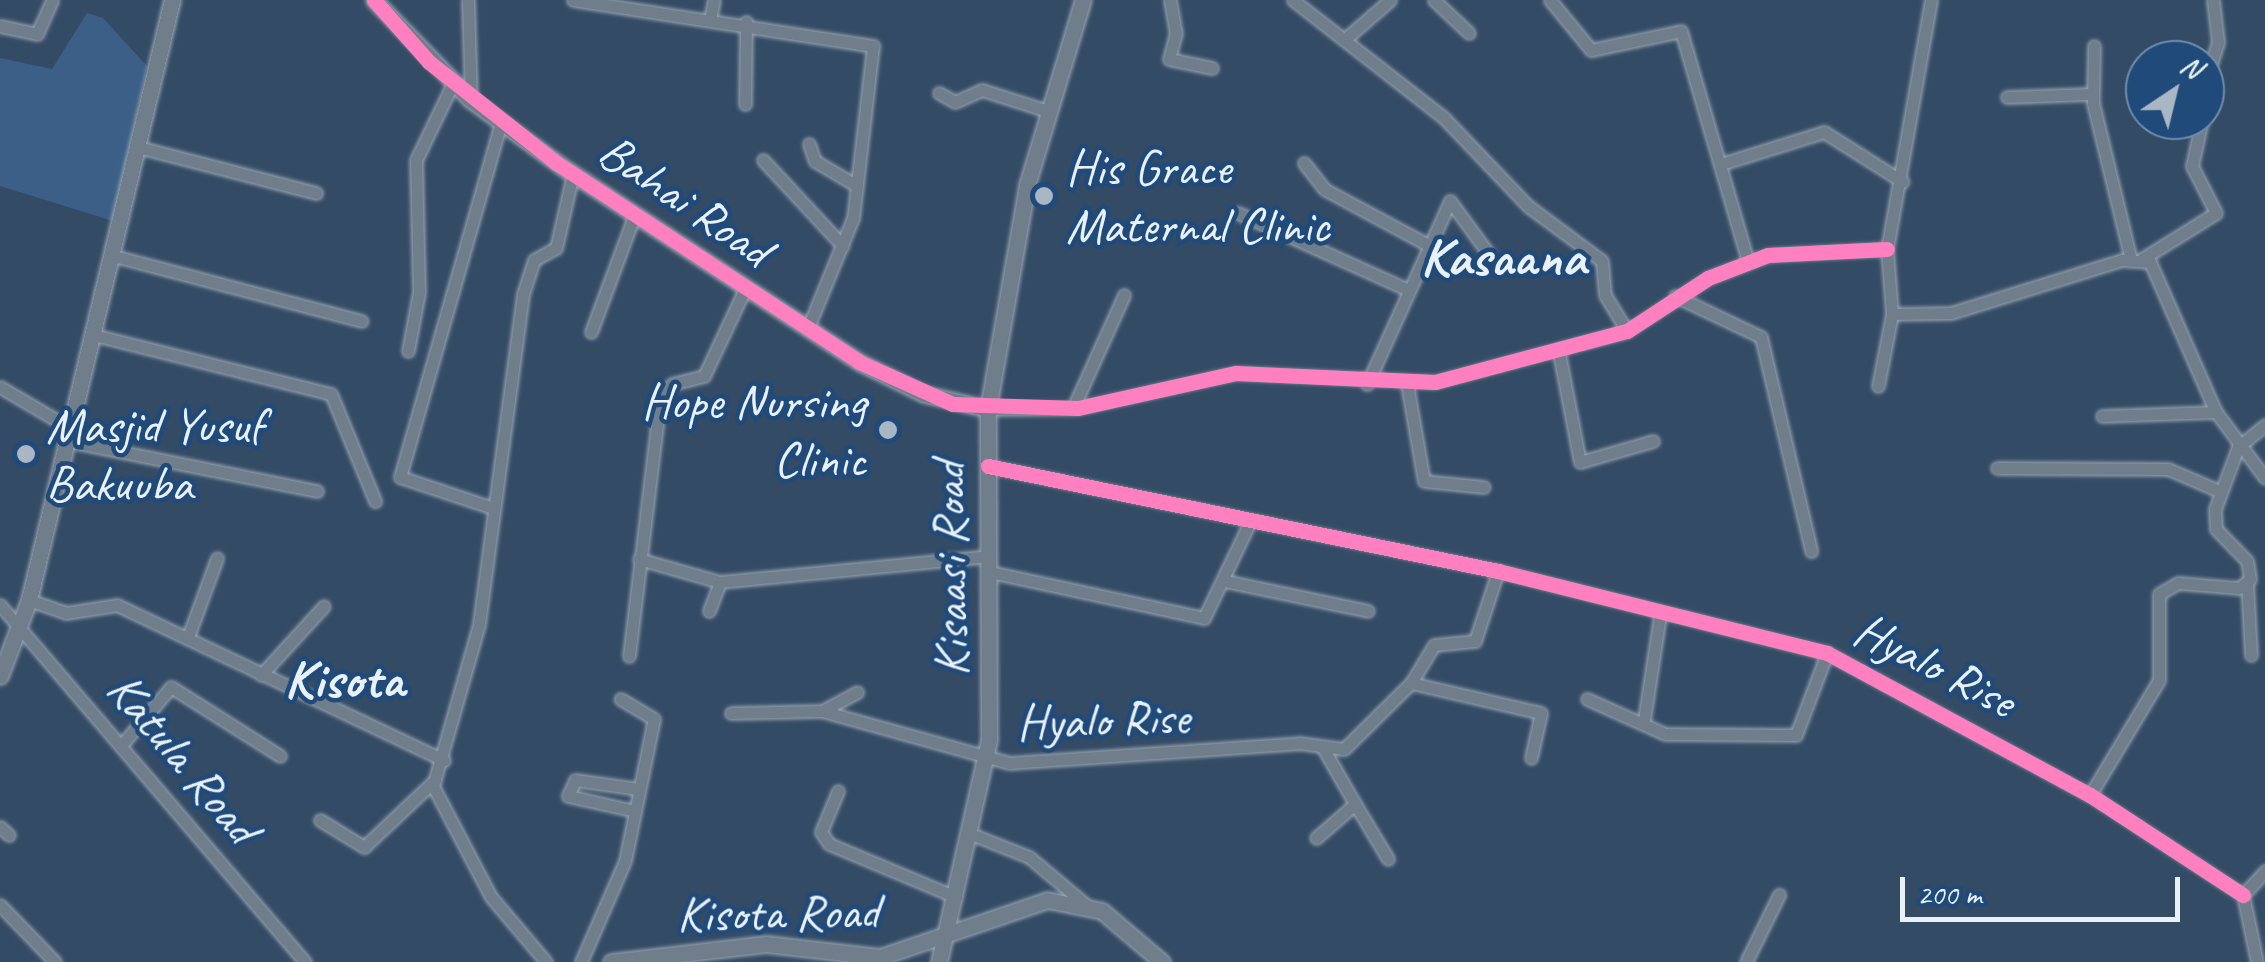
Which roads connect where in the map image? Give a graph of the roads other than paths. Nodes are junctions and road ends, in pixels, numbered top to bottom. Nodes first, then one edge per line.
1 (52, 0) edge
2 (172, 0) edge
3 (374, 0) edge
4 (468, 0) edge
5 (573, 0) edge
6 (714, 0) edge
7 (1084, 0) edge
8 (1170, 0) edge
9 (1293, 0) edge
10 (1390, 0) edge
11 (1434, 0) edge
12 (2214, 0) edge
13 (1932, 2) edge
14 (1558, 3) edge
15 (711, 15) junction
16 (746, 22) junction
17 (0, 26) edge
18 (1469, 33) dead end
19 (1344, 40) junction
20 (2218, 40) edge
21 (2094, 46) dead end
22 (1212, 68) dead end
23 (453, 84) junction
24 (939, 93) dead end
25 (2092, 94) junction
26 (2007, 97) dead end
27 (472, 100) junction
28 (745, 104) dead end
29 (1048, 111) junction
30 (501, 123) junction
31 (2198, 140) edge
32 (809, 144) dead end
33 (138, 146) junction
34 (763, 160) dead end
35 (1304, 163) dead end
36 (1721, 164) junction
37 (573, 174) junction
38 (1903, 182) junction
39 (856, 186) junction
40 (316, 193) dead end
41 (1238, 213) dead end
42 (634, 214) junction
43 (1428, 244) junction
44 (843, 246) junction
45 (1886, 250) junction
46 (114, 256) junction
47 (1492, 257) dead end
48 (2137, 259) junction
49 (1748, 262) junction
50 (745, 289) junction
51 (1406, 289) junction
52 (1124, 294) dead end
53 (1675, 296) junction
54 (1892, 314) junction
55 (362, 321) dead end
56 (807, 330) junction
57 (1627, 330) junction
58 (590, 332) dead end
59 (94, 335) junction
60 (408, 351) dead end
61 (1559, 354) junction
62 (1367, 384) junction
63 (1407, 384) junction
64 (1878, 386) dead end
65 (0, 387) edge
66 (1073, 408) junction
67 (988, 409) junction
68 (2216, 412) junction
69 (2102, 416) dead end
70 (2265, 424) edge
71 (68, 434) junction
72 (1653, 441) dead end
73 (2238, 448) junction
74 (988, 466) junction
75 (1996, 468) dead end
76 (2265, 478) edge
77 (1484, 487) dead end
78 (2219, 491) junction
79 (317, 492) dead end
80 (375, 501) dead end
81 (490, 507) junction
82 (1250, 522) junction
83 (1811, 551) dead end
84 (217, 558) dead end
85 (639, 559) junction
86 (990, 564) junction
87 (1498, 570) junction
88 (1226, 581) junction
89 (720, 582) junction
90 (2247, 583) junction
91 (29, 600) junction
92 (0, 605) edge
93 (324, 606) dead end
94 (708, 611) dead end
95 (1368, 612) dead end
96 (1660, 616) junction
97 (22, 623) junction
98 (188, 637) junction
99 (1827, 652) junction
100 (2250, 655) dead end
101 (629, 656) dead end
102 (261, 675) junction
103 (0, 676) edge
104 (1412, 683) junction
105 (857, 692) dead end
106 (621, 699) dead end
107 (1588, 699) dead end
108 (822, 711) junction
109 (731, 712) dead end
110 (1644, 720) junction
111 (124, 742) junction
112 (1323, 748) junction
113 (280, 756) dead end
114 (1532, 758) dead end
115 (986, 759) junction
116 (444, 760) junction
117 (435, 780) junction
118 (638, 789) junction
119 (838, 791) dead end
120 (2090, 795) junction
121 (1355, 804) junction
122 (635, 811) junction
123 (320, 820) dead end
124 (971, 834) junction
125 (1316, 838) dead end
126 (1388, 859) dead end
127 (2265, 870) edge
128 (1779, 895) dead end
129 (2243, 895) junction
130 (956, 897) junction
131 (0, 905) edge
132 (1086, 905) junction
133 (946, 938) junction
134 (851, 960) edge
135 (1161, 961) edge
136 (55, 962) edge
137 (305, 962) edge
138 (546, 962) edge
139 (581, 962) edge
140 (610, 962) edge
141 (939, 962) edge
142 (1746, 962) edge
143 (2258, 962) edge

1 - 17 street
2 - 33 main road
3 - 23 main road, Bahai Road
4 - 27 street
5 - 15 street
6 - 15 street
7 - 29 main road, Kisaasi Road
8 - 22 street
9 - 19 street
10 - 19 street
11 - 18 street
12 - 20 street
13 - 38 street
14 - 36 street
15 - 16 street
16 - 28 street
16 - 39 street
19 - 57 street
21 - 25 street
23 - 27 main road, Bahai Road
23 - 60 street
24 - 29 street
25 - 26 street
25 - 48 street
27 - 30 main road, Bahai Road
29 - 67 main road, Kisaasi Road
30 - 37 main road, Bahai Road
30 - 81 street
31 - 48 street
32 - 39 street
33 - 40 street
33 - 46 main road
34 - 44 street
35 - 43 street
36 - 38 street
36 - 49 street
37 - 42 main road, Bahai Road
37 - 81 street
38 - 45 street
39 - 44 street
41 - 51 street
42 - 50 main road, Bahai Road
42 - 58 street
43 - 47 street
43 - 51 street
44 - 56 street
45 - 49 street
45 - 54 street
46 - 55 street
46 - 59 main road
48 - 54 street
48 - 68 street
49 - 53 street
50 - 56 main road, Bahai Road
50 - 85 street
51 - 62 street
52 - 66 street
53 - 57 street
53 - 83 street
54 - 64 street
56 - 67 main road, Bahai Road
57 - 61 street
59 - 71 main road
59 - 80 street
61 - 63 street
61 - 72 street
62 - 63 street
62 - 66 street
63 - 77 street
65 - 71 street
66 - 67 street
67 - 74 main road, Kisaasi Road
68 - 69 street
68 - 73 street
70 - 73 street
71 - 79 street
71 - 91 main road
73 - 76 street
73 - 78 street
74 - 82 street
74 - 86 main road, Kisaasi Road
75 - 78 street
78 - 90 street
81 - 116 street
82 - 87 street
82 - 88 street
84 - 98 street
85 - 89 street
85 - 101 street
86 - 88 street
86 - 89 street
86 - 115 main road, Kisaasi Road
87 - 96 street, Hyalo Rise
87 - 104 street, Hyalo Rise
88 - 95 street
89 - 94 street
90 - 100 street
90 - 120 street
91 - 97 main road
91 - 98 street
92 - 97 street, Katula Road
93 - 102 street
96 - 99 street, Hyalo Rise
96 - 110 street
97 - 103 main road
97 - 111 street, Katula Road
98 - 102 street
99 - 110 street
99 - 120 street, Hyalo Rise
102 - 116 street
104 - 112 street, Hyalo Rise
104 - 114 street
105 - 108 street
106 - 118 street
107 - 110 street
108 - 109 street
108 - 115 street, Hyalo Rise
111 - 113 street
111 - 137 street, Katula Road
112 - 115 street, Hyalo Rise
112 - 121 street
115 - 124 main road, Kisaasi Road
116 - 117 street
117 - 123 street
117 - 138 street
118 - 122 street
118 - 122 street
119 - 130 street
120 - 129 street, Hyalo Rise
121 - 125 street
121 - 126 street
122 - 139 street
124 - 130 main road, Kisaasi Road
124 - 132 street
127 - 129 street
128 - 142 street
129 - 143 street
130 - 133 main road, Kisaasi Road
131 - 136 street
132 - 133 main road, Kisota Road
132 - 135 main road
133 - 134 main road, Kisota Road
133 - 141 main road, Kisaasi Road
134 - 140 main road, Kisota Road

